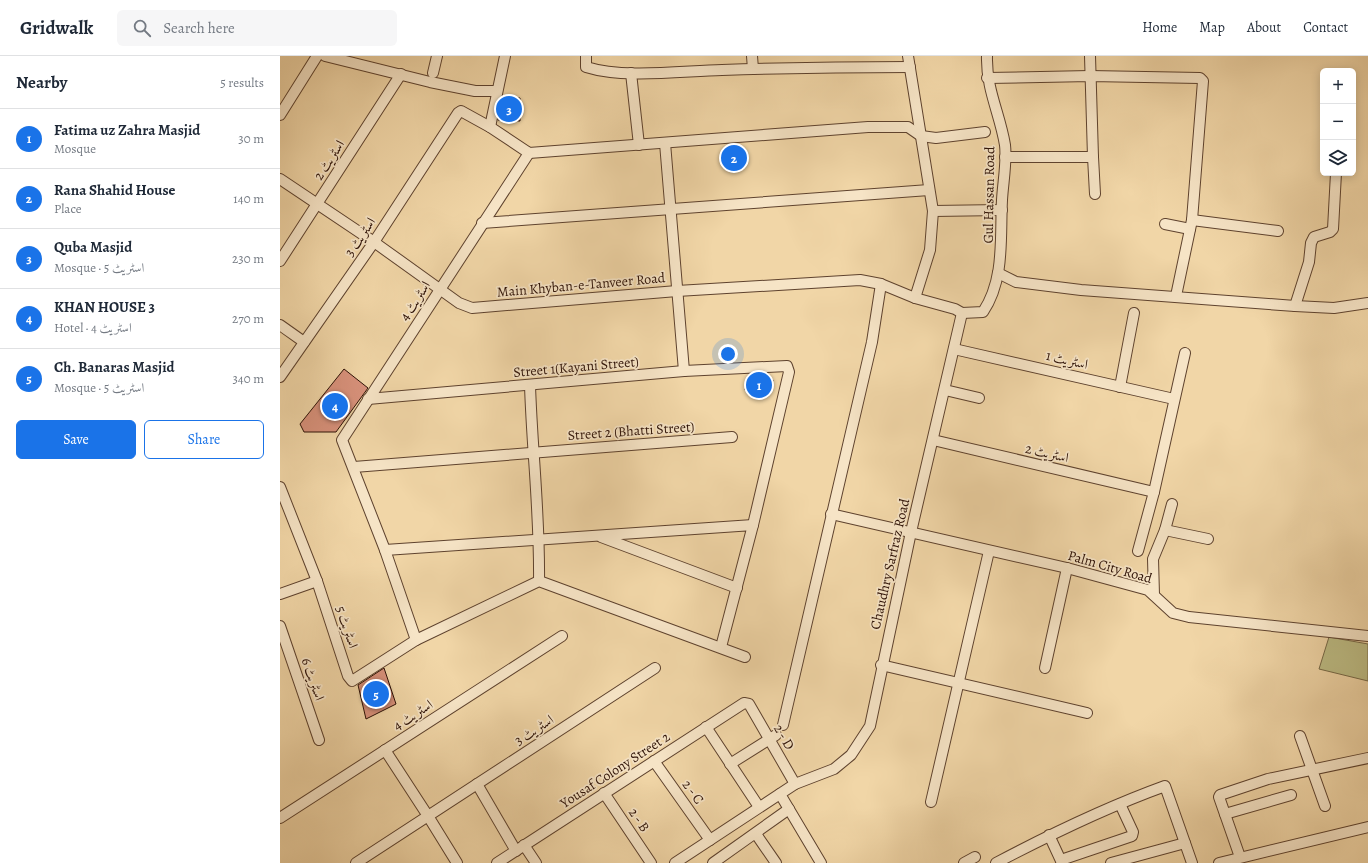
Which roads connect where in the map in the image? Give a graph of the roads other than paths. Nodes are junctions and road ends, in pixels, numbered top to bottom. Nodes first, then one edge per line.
1 (317, 56) edge
2 (325, 56) edge
3 (437, 56) edge
4 (505, 56) edge
5 (586, 56) edge
6 (752, 56) edge
7 (908, 56) edge
8 (988, 56) edge
9 (1090, 56) edge
10 (910, 67) junction
11 (753, 69) junction
12 (433, 73) dead end
13 (631, 73) junction
14 (401, 74) junction
15 (1090, 76) junction
16 (987, 78) junction
17 (497, 91) junction
18 (280, 115) edge
19 (490, 127) junction
20 (985, 132) dead end
21 (921, 136) junction
22 (665, 143) junction
23 (639, 145) junction
24 (529, 153) junction
25 (1005, 157) junction
26 (1093, 157) junction
27 (1336, 176) edge
28 (280, 179) edge
29 (930, 190) junction
30 (1095, 194) dead end
31 (317, 204) junction
32 (670, 208) junction
33 (933, 210) junction
34 (1002, 210) junction
35 (482, 223) junction
36 (1165, 224) dead end
37 (1191, 225) junction
38 (1278, 231) dead end
39 (374, 242) junction
40 (280, 261) edge
41 (998, 273) junction
42 (881, 284) junction
43 (439, 288) junction
44 (677, 291) junction
45 (1176, 296) junction
46 (918, 299) junction
47 (1368, 303) edge
48 (1294, 306) junction
49 (962, 313) junction
50 (1134, 313) dead end
51 (280, 324) edge
52 (304, 342) junction
53 (954, 349) junction
54 (1185, 353) dead end
55 (684, 371) junction
56 (280, 377) edge
57 (530, 385) junction
58 (1120, 387) junction
59 (945, 390) junction
60 (368, 398) junction
61 (979, 398) dead end
62 (1174, 399) junction
63 (732, 437) dead end
64 (934, 440) junction
65 (532, 452) junction
66 (354, 467) junction
67 (280, 487) edge
68 (1154, 492) junction
69 (1172, 504) dead end
70 (831, 514) junction
71 (753, 525) junction
72 (1165, 530) junction
73 (911, 532) junction
74 (597, 535) junction
75 (540, 539) junction
76 (1208, 539) dead end
77 (385, 550) junction
78 (989, 551) junction
79 (1138, 551) dead end
80 (1067, 568) junction
81 (316, 581) junction
82 (539, 581) junction
83 (737, 588) junction
84 (280, 594) edge
85 (1154, 595) junction
86 (280, 626) edge
87 (562, 636) dead end
88 (1368, 636) edge
89 (416, 640) junction
90 (721, 647) junction
91 (745, 657) dead end
92 (881, 665) junction
93 (655, 668) dead end
94 (1045, 668) dead end
95 (959, 683) junction
96 (749, 704) joint
97 (1087, 713) dead end
98 (783, 725) dead end
99 (706, 727) junction
100 (1300, 736) dead end
101 (773, 737) junction
102 (319, 740) dead end
103 (385, 750) junction
104 (1368, 758) edge
105 (654, 761) junction
106 (730, 764) junction
107 (1313, 769) junction
108 (477, 784) junction
109 (795, 784) junction
110 (604, 793) junction
111 (780, 794) junction
112 (1291, 795) dead end
113 (931, 802) dead end
114 (1120, 804) junction
115 (1325, 806) dead end
116 (759, 807) junction
117 (789, 809) junction
118 (1225, 814) junction
119 (428, 816) junction
120 (280, 818) edge
121 (1368, 827) edge
122 (756, 834) dead end
123 (1050, 835) junction
124 (710, 840) junction
125 (1185, 842) junction
126 (520, 848) junction
127 (975, 857) dead end
128 (1240, 857) junction
129 (501, 862) edge
130 (715, 862) edge
131 (1062, 862) edge
132 (356, 863) edge
133 (457, 863) edge
134 (536, 863) edge
135 (651, 863) edge
136 (675, 863) edge
137 (776, 863) edge
138 (821, 863) edge
139 (964, 863) edge
140 (996, 863) edge
141 (1111, 863) edge
142 (1192, 863) edge
143 (1219, 863) edge

1 - 18 street
2 - 14 street
3 - 12 street
4 - 17 street
5 - 13 street
6 - 11 street
7 - 10 street
8 - 16 street, Gul Hassan Road
9 - 15 street
10 - 11 street
10 - 21 street
11 - 13 street
13 - 23 street
14 - 17 street
14 - 31 street, اسٹریٹ 2
15 - 16 street
15 - 26 street
15 - 37 street
16 - 25 street, Gul Hassan Road
17 - 19 street
19 - 24 street
19 - 39 street, اسٹریٹ 3
20 - 21 street
21 - 22 street
21 - 29 street
22 - 23 street
22 - 32 street
23 - 24 street
24 - 35 street, اسٹریٹ 4
25 - 26 street
25 - 34 street, Gul Hassan Road
26 - 30 street
27 - 48 street
28 - 31 street, Main Khyban-e-Tanveer Road
29 - 32 street
29 - 33 street
31 - 39 street, Main Khyban-e-Tanveer Road
31 - 40 street, اسٹریٹ 2
32 - 35 street
32 - 44 street
33 - 34 street
33 - 46 street
34 - 41 street, Gul Hassan Road
35 - 43 street, اسٹریٹ 4
36 - 37 street
37 - 38 street
37 - 45 street
39 - 43 street, Main Khyban-e-Tanveer Road
39 - 52 street, اسٹریٹ 3
41 - 45 street
41 - 49 street, Gul Hassan Road
42 - 44 street, Main Khyban-e-Tanveer Road
42 - 46 street, Main Khyban-e-Tanveer Road
42 - 70 street
43 - 44 street, Main Khyban-e-Tanveer Road
43 - 60 street, اسٹریٹ 4
44 - 55 street
45 - 48 street
46 - 49 street, Main Khyban-e-Tanveer Road
47 - 48 street
49 - 53 street, Chaudhry Sarfraz Road
50 - 58 street
51 - 52 street
52 - 56 street, اسٹریٹ 3
53 - 58 street, اسٹریٹ 1
53 - 59 street, Chaudhry Sarfraz Road
54 - 62 street
55 - 57 street, Street 1(Kayani Street)
55 - 71 street, Street 1(Kayani Street)
57 - 60 street, Street 1(Kayani Street)
57 - 65 street
58 - 62 street, اسٹریٹ 1
59 - 61 street
59 - 64 street, Chaudhry Sarfraz Road
60 - 66 street, اسٹریٹ 4
62 - 68 street
63 - 65 street, Street 2 (Bhatti Street)
64 - 68 street, اسٹریٹ 2
64 - 73 street, Chaudhry Sarfraz Road
65 - 66 street, Street 2 (Bhatti Street)
65 - 75 street
66 - 77 street
67 - 81 street
68 - 79 street
69 - 72 street
70 - 73 street, Palm City Road
70 - 98 street
71 - 74 street
71 - 83 street
72 - 76 street
72 - 85 street
73 - 78 street, Palm City Road
73 - 92 street, Chaudhry Sarfraz Road
74 - 75 street
74 - 83 street
75 - 77 street
75 - 82 street
77 - 89 street
78 - 80 street, Palm City Road
78 - 95 street
80 - 85 street, Palm City Road
80 - 94 street
81 - 84 street
81 - 89 street, اسٹریٹ 5
82 - 89 street
82 - 90 street
83 - 90 street
85 - 88 street, Palm City Road
86 - 102 street, اسٹریٹ 6
87 - 103 street, اسٹریٹ 4
90 - 91 street
92 - 95 street
92 - 109 street, Chaudhry Sarfraz Road
93 - 108 street, اسٹریٹ 3
95 - 97 street
95 - 113 street
96 - 99 street, Yousaf Colony Street 2
96 - 101 street, 2 - D
99 - 105 street, Yousaf Colony Street 2
99 - 106 street
100 - 107 street
101 - 106 street
101 - 109 street, 2 - D
103 - 119 street
103 - 120 street, اسٹریٹ 4
104 - 107 street
105 - 110 street, Yousaf Colony Street 2
105 - 124 street, 2 - C
106 - 116 street
107 - 115 street
107 - 118 street
108 - 119 street, اسٹریٹ 3
108 - 126 street
109 - 111 street, Chaudhry Sarfraz Road
110 - 126 street, Yousaf Colony Street 2
110 - 135 street, 2 - B
111 - 116 street, Chaudhry Sarfraz Road
111 - 117 street
112 - 118 street
114 - 123 street
114 - 125 street
114 - 131 street
116 - 124 street, Chaudhry Sarfraz Road
117 - 130 street
117 - 138 street
118 - 128 street
119 - 132 street, اسٹریٹ 3
119 - 133 street
121 - 128 street
122 - 137 street
123 - 131 street
123 - 140 street
124 - 136 street, Chaudhry Sarfraz Road
125 - 141 street
125 - 142 street
126 - 129 street, Yousaf Colony Street 2
126 - 134 street
127 - 139 street
128 - 143 street

